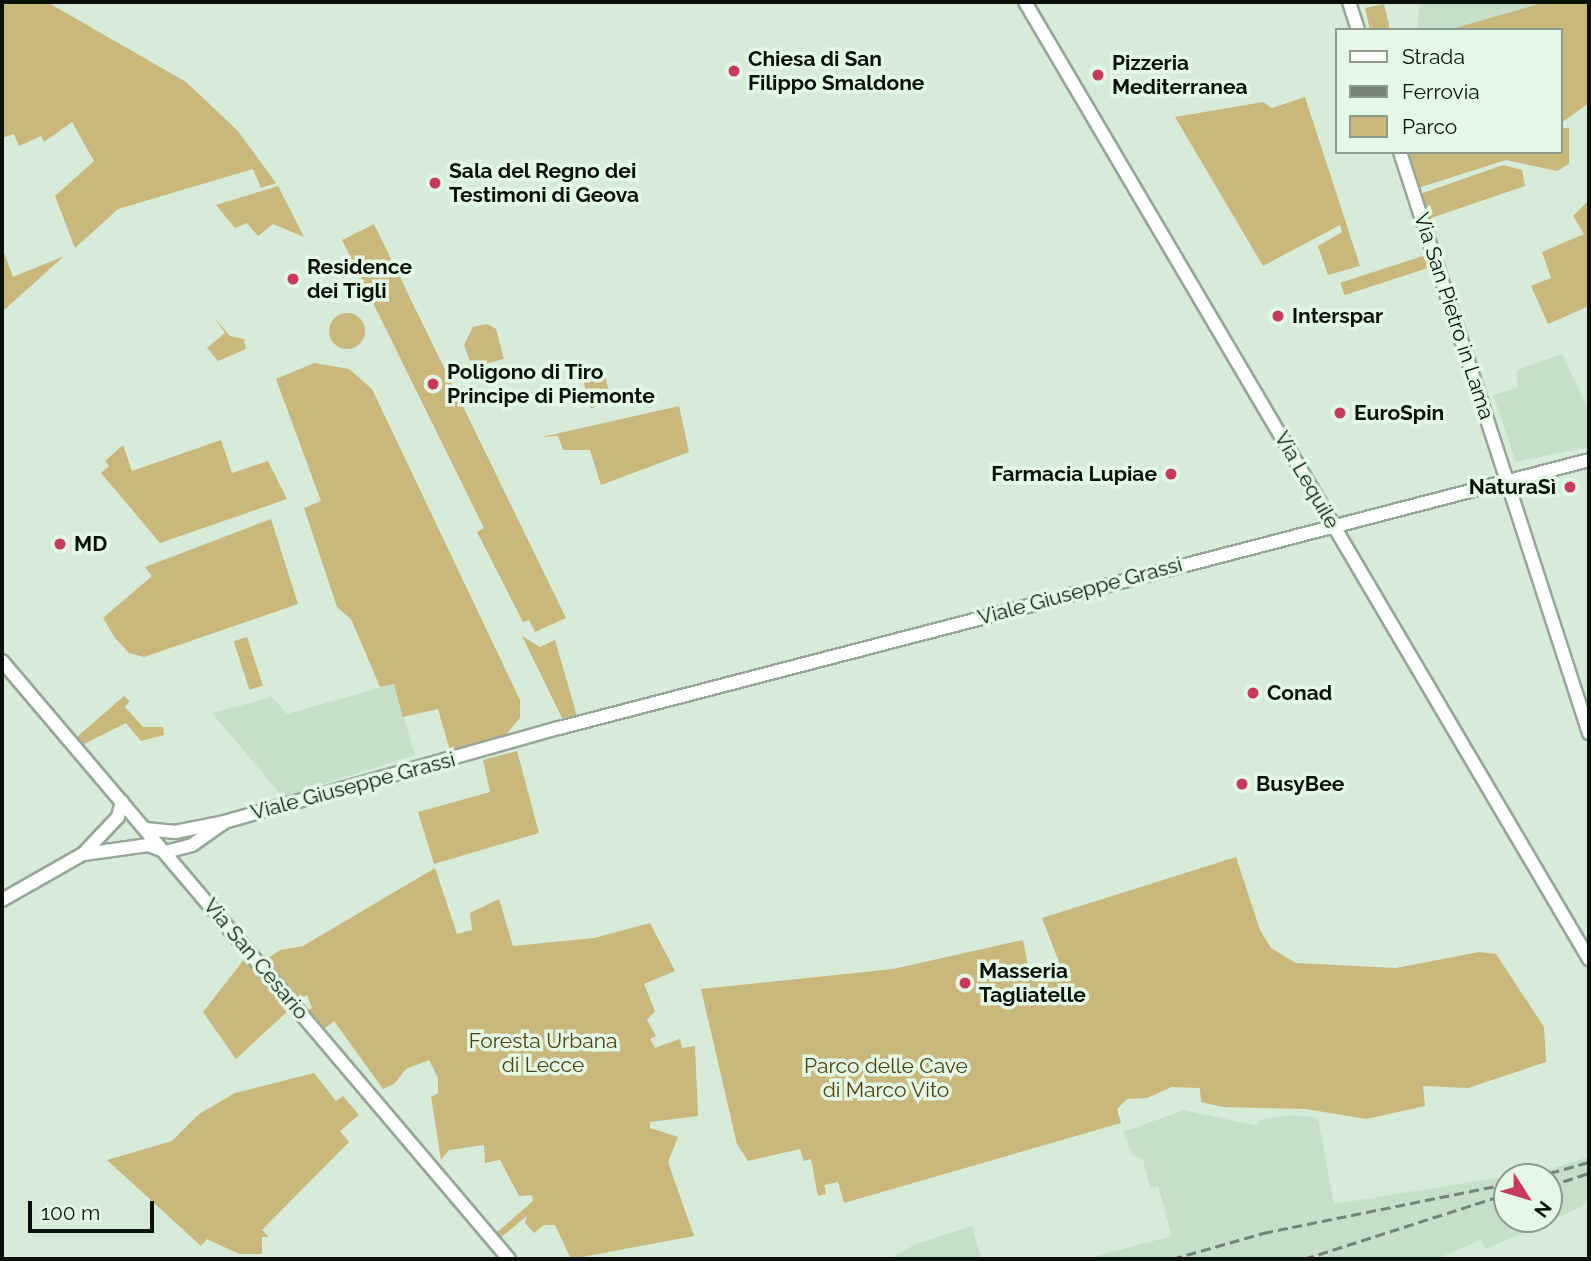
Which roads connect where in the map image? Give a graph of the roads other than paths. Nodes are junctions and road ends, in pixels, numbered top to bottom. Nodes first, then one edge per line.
1 (1025, 2) edge
2 (1349, 2) edge
3 (1357, 28) edge
4 (1401, 154) edge
5 (1589, 460) edge
6 (1508, 480) junction
7 (1332, 523) junction
8 (2, 661) edge
9 (1589, 733) edge
10 (122, 801) junction
11 (224, 822) junction
12 (143, 827) junction
13 (175, 832) junction
14 (105, 834) junction
15 (121, 847) junction
16 (166, 852) junction
17 (83, 854) junction
18 (2, 900) edge
19 (1589, 958) edge
20 (509, 1259) edge

1 - 7 main road, Via Lequile
2 - 3 main road
4 - 6 main road, Via San Pietro in Lama
5 - 6 main road, Viale Giuseppe Grassi
6 - 7 main road, Viale Giuseppe Grassi
6 - 9 main road, Via San Pietro in Lama
7 - 11 main road, Viale Giuseppe Grassi
7 - 19 main road, Via Lequile
8 - 10 main road, Via San Cesario
10 - 12 main road, Via San Cesario
10 - 14 main road
11 - 13 main road, Viale Giuseppe Grassi
11 - 16 main road, Viale Giuseppe Grassi
12 - 13 main road, Viale Giuseppe Grassi
12 - 14 main road
12 - 15 main road
12 - 16 main road, Via San Cesario
13 - 16 main road
14 - 17 main road
15 - 16 main road
15 - 17 main road
16 - 20 main road, Via San Cesario
17 - 18 main road

